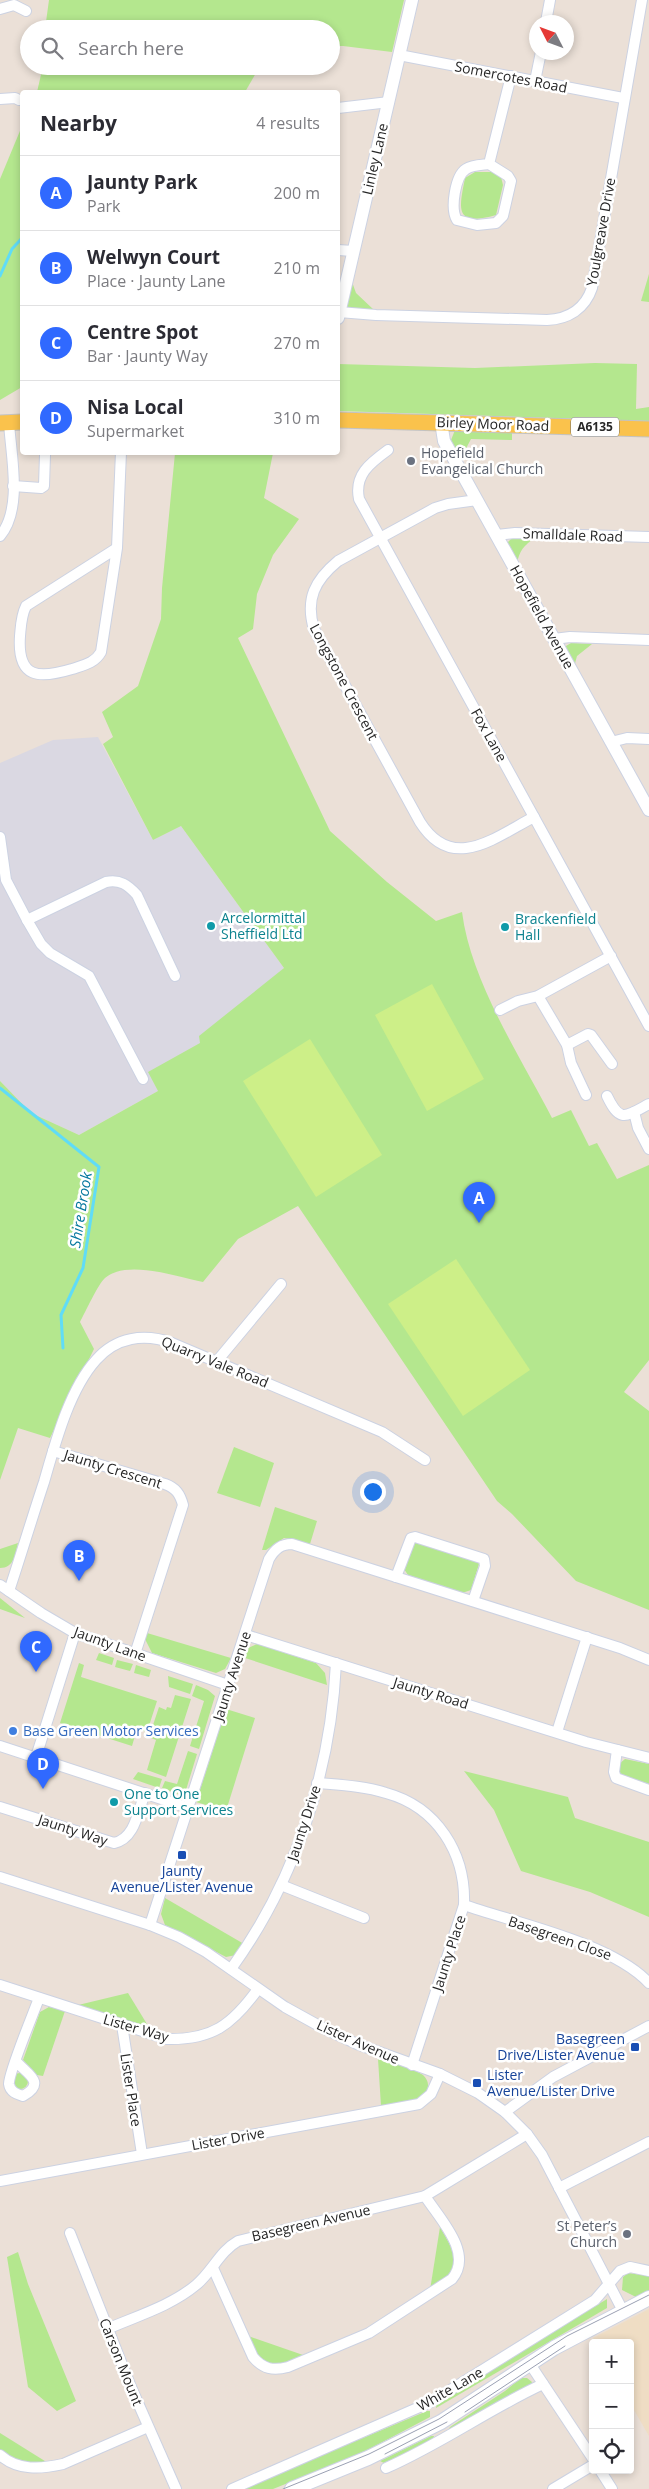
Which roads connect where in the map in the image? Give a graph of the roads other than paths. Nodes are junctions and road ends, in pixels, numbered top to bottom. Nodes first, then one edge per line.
1 (412, 0) edge
2 (550, 0) edge
3 (642, 0) edge
4 (0, 9) edge
5 (26, 11) dead end
6 (547, 15) edge
7 (399, 55) junction
8 (539, 60) edge
9 (510, 76) junction
10 (535, 81) junction
11 (623, 98) junction
12 (0, 99) edge
13 (19, 100) dead end
14 (389, 102) junction
15 (340, 108) edge
16 (489, 164) junction
17 (340, 250) edge
18 (354, 250) junction
19 (340, 307) edge
20 (340, 315) edge
21 (340, 420) edge
22 (441, 422) junction
23 (11, 423) edge
24 (649, 428) edge
25 (388, 450) dead end
26 (45, 455) dead end
27 (121, 455) edge
28 (13, 486) junction
29 (477, 500) junction
30 (497, 535) junction
31 (0, 536) edge
32 (649, 537) edge
33 (381, 538) junction
34 (117, 548) junction
35 (554, 639) junction
36 (649, 640) edge
37 (649, 739) edge
38 (611, 742) junction
39 (649, 810) edge
40 (534, 817) junction
41 (0, 837) edge
42 (27, 920) junction
43 (611, 956) junction
44 (175, 976) dead end
45 (538, 996) junction
46 (500, 1010) dead end
47 (649, 1026) edge
48 (567, 1045) junction
49 (612, 1064) dead end
50 (143, 1079) dead end
51 (586, 1095) dead end
52 (607, 1096) dead end
53 (649, 1104) edge
54 (634, 1112) junction
55 (649, 1149) edge
56 (281, 1284) dead end
57 (217, 1361) junction
58 (53, 1451) junction
59 (425, 1460) dead end
60 (396, 1577) junction
61 (0, 1585) edge
62 (9, 1591) junction
63 (473, 1601) junction
64 (75, 1633) junction
65 (246, 1635) junction
66 (587, 1637) junction
67 (135, 1654) junction
68 (649, 1660) edge
69 (336, 1663) junction
70 (228, 1685) junction
71 (557, 1732) junction
72 (0, 1746) edge
73 (617, 1750) junction
74 (36, 1757) junction
75 (649, 1758) edge
76 (318, 1783) junction
77 (649, 1790) edge
78 (145, 1793) junction
79 (0, 1807) edge
80 (189, 1808) junction
81 (0, 1877) edge
82 (281, 1885) junction
83 (464, 1905) junction
84 (364, 1918) dead end
85 (150, 1925) junction
86 (232, 1969) junction
87 (649, 1983) edge
88 (0, 1985) edge
89 (258, 1989) junction
90 (39, 1998) junction
91 (122, 2025) junction
92 (649, 2026) edge
93 (16, 2061) dead end
94 (412, 2065) junction
95 (440, 2074) junction
96 (505, 2112) junction
97 (527, 2134) junction
98 (649, 2142) edge
99 (142, 2154) junction
100 (0, 2181) edge
101 (559, 2188) junction
102 (425, 2196) junction
103 (70, 2233) dead end
104 (213, 2268) junction
105 (649, 2271) edge
106 (610, 2284) junction
107 (649, 2298) edge
108 (623, 2311) junction
109 (107, 2329) junction
110 (530, 2364) junction
111 (543, 2384) junction
112 (148, 2427) junction
113 (589, 2453) edge
114 (0, 2455) edge
115 (589, 2467) edge
116 (386, 2468) dead end
117 (603, 2474) edge
118 (176, 2489) edge
119 (232, 2489) edge
120 (292, 2489) edge
121 (553, 2489) edge
122 (612, 2489) edge

1 - 7 street, Linley Lane
2 - 6 street
3 - 11 street, Youlgreave Drive
4 - 5 street
7 - 9 street, Somercotes Road
7 - 14 street, Linley Lane
8 - 10 street
9 - 10 street, Somercotes Road
9 - 16 street
10 - 11 street, Somercotes Road
11 - 20 street, Youlgreave Drive
12 - 13 street
14 - 15 street
14 - 18 street, Linley Lane
16 - 16 street
17 - 18 street
18 - 19 street, Linley Lane
21 - 22 main road, Birley Moor Road / A6135
22 - 24 main road, Birley Moor Road / A6135
22 - 29 street, Hopefield Avenue
23 - 28 street
25 - 33 street, Fox Lane
26 - 28 street
27 - 34 street
28 - 31 street
29 - 30 street, Hopefield Avenue
29 - 33 street, Longstone Crescent
30 - 32 street, Smalldale Road
30 - 35 street, Hopefield Avenue
33 - 40 street, Fox Lane
33 - 40 street, Longstone Crescent
34 - 34 street
35 - 36 street
35 - 38 street, Hopefield Avenue
37 - 38 street
38 - 39 street, Hopefield Avenue
40 - 43 street, Fox Lane
41 - 42 street
42 - 44 street
42 - 50 street
43 - 45 street
43 - 47 street, Fox Lane
45 - 46 street
45 - 48 street
48 - 49 street
48 - 51 street
52 - 54 street
53 - 54 street
54 - 55 street
56 - 57 street
57 - 58 street, Quarry Vale Road
57 - 59 street, Quarry Vale Road
58 - 62 street, Jaunty Crescent
58 - 67 street, Jaunty Crescent
60 - 63 street, Jaunty Avenue
60 - 63 street
60 - 65 street, Jaunty Avenue
61 - 62 street, Jaunty Lane
62 - 64 street, Jaunty Lane
63 - 66 street, Jaunty Avenue
64 - 67 street, Jaunty Lane
64 - 74 street
65 - 69 street, Jaunty Road
65 - 70 street, Jaunty Avenue
66 - 68 street, Jaunty Avenue
66 - 71 street
67 - 70 street, Jaunty Lane
69 - 71 street, Jaunty Road
69 - 76 street, Jaunty Drive
70 - 80 street, Jaunty Avenue
71 - 73 street, Jaunty Road
72 - 74 street
73 - 75 street, Jaunty Road
73 - 77 street
74 - 78 street
76 - 82 street, Jaunty Drive
76 - 83 street, Jaunty Place
78 - 79 street, Jaunty Way
78 - 80 street
80 - 85 street, Jaunty Avenue
81 - 85 street, Lister Avenue
82 - 84 street
82 - 86 street, Jaunty Drive
83 - 87 street, Basegreen Close
83 - 94 street, Jaunty Place
85 - 86 street, Lister Avenue
86 - 89 street, Lister Avenue
88 - 90 street, Lister Way
89 - 91 street, Lister Way
89 - 94 street, Lister Avenue
90 - 91 street, Lister Way
90 - 93 street
91 - 99 street, Lister Place
92 - 96 street
94 - 95 street, Lister Avenue
95 - 96 street, Lister Avenue
95 - 99 street, Lister Drive
96 - 97 street, Lister Avenue
97 - 101 street, Lister Avenue
97 - 102 street, Basegreen Avenue
98 - 101 street
99 - 100 street, Lister Drive
101 - 106 street, Lister Avenue
102 - 104 street, Basegreen Avenue
102 - 104 street
103 - 109 street, Carson Mount
104 - 109 street, Basegreen Avenue
105 - 106 street, White Lane
106 - 108 street, Lister Avenue
106 - 119 street, White Lane
107 - 108 main road, White Lane
108 - 110 main road, White Lane
109 - 112 street, Carson Mount
110 - 111 street
110 - 120 main road, White Lane
111 - 113 street
111 - 116 street
112 - 114 street
112 - 118 street, Carson Mount
115 - 121 street
117 - 122 street

